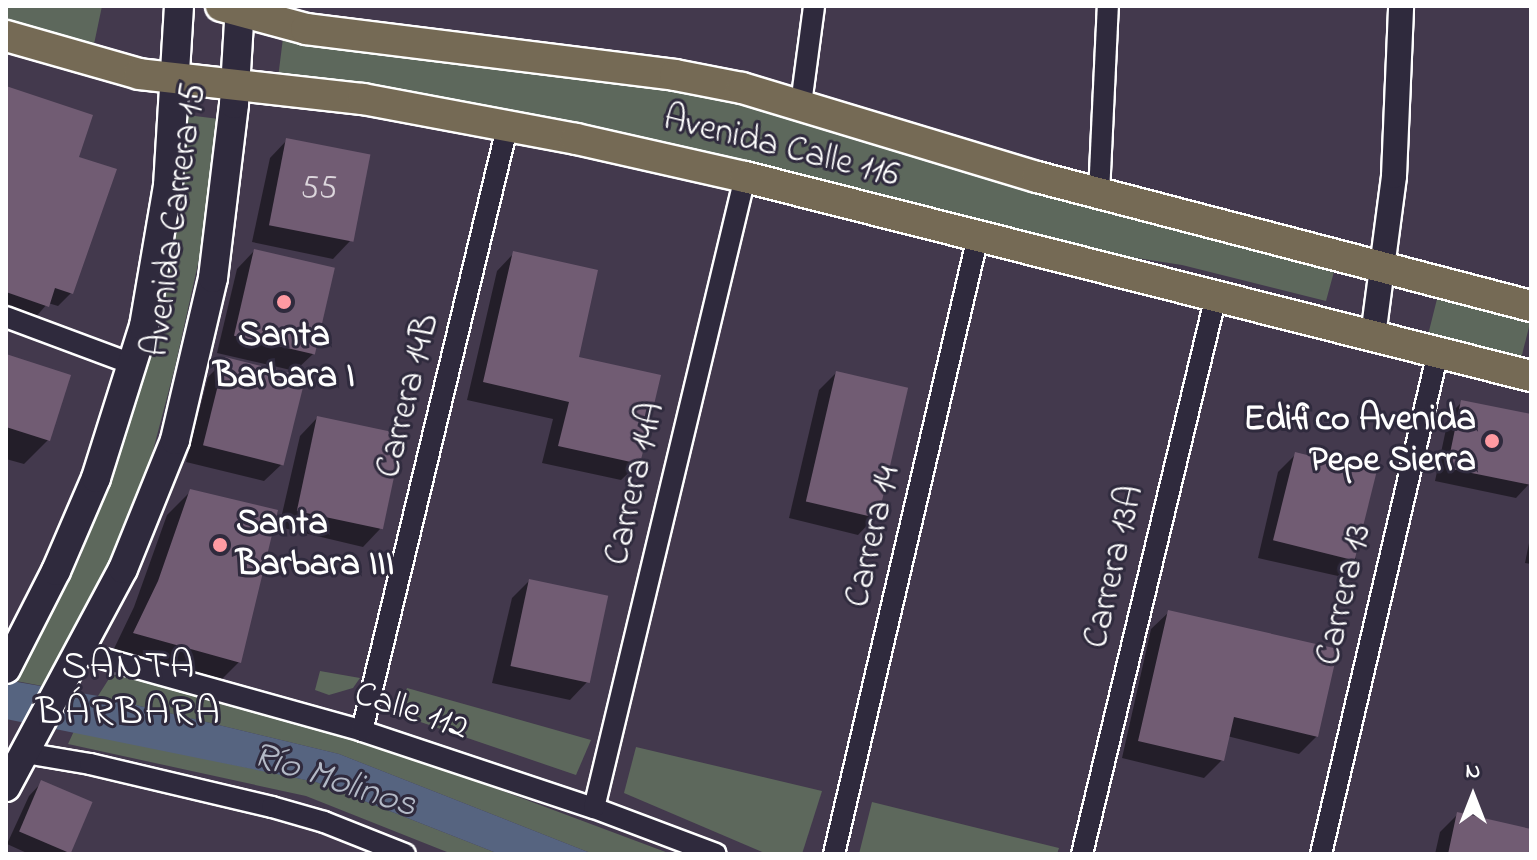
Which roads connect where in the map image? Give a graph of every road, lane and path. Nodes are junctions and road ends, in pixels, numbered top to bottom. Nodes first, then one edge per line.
1 (179, 6) edge
2 (814, 6) edge
3 (1108, 6) edge
4 (1401, 6) edge
5 (233, 8) edge
6 (6, 36) edge
7 (176, 79) junction
8 (235, 85) junction
9 (801, 104) junction
10 (508, 124) junction
11 (745, 177) junction
12 (1099, 194) junction
13 (978, 236) junction
14 (1383, 268) junction
15 (1216, 296) junction
16 (1531, 306) edge
17 (6, 317) edge
18 (1373, 336) junction
19 (1438, 352) junction
20 (132, 364) junction
21 (1531, 376) edge
22 (76, 658) junction
23 (11, 661) edge
24 (362, 731) junction
25 (30, 742) junction
26 (6, 787) edge
27 (594, 808) junction
28 (405, 854) edge
29 (716, 854) edge
30 (834, 854) edge
31 (1082, 854) edge
32 (1321, 854) edge

1 - 7 main road, Avenida Carrera 15
2 - 9 street
3 - 12 street
4 - 14 street
5 - 8 main road, Avenida Carrera 15
5 - 9 main road, Avenida Calle 116
6 - 7 main road, Avenida Calle 116
7 - 8 main road, Avenida Calle 116
7 - 20 main road, Avenida Carrera 15
8 - 10 main road, Avenida Calle 116
8 - 22 main road, Avenida Carrera 15
9 - 12 main road, Avenida Calle 116
10 - 11 main road, Avenida Calle 116
10 - 24 street, Carrera 14B
11 - 13 main road, Avenida Calle 116
11 - 27 street, Carrera 14A
12 - 14 main road, Avenida Calle 116
13 - 15 main road, Avenida Calle 116
13 - 30 street, Carrera 14
14 - 16 main road, Avenida Calle 116
14 - 18 street
15 - 18 main road, Avenida Calle 116
15 - 31 street, Carrera 13A
17 - 20 street
18 - 19 main road, Avenida Calle 116
19 - 21 main road, Avenida Calle 116
19 - 32 street, Carrera 13
20 - 23 main road, Avenida Carrera 15
22 - 24 street, Calle 112
22 - 25 main road, Avenida Carrera 15
24 - 27 street, Calle 112
25 - 26 main road, Avenida Carrera 15
25 - 28 street
27 - 29 street, Calle 112

